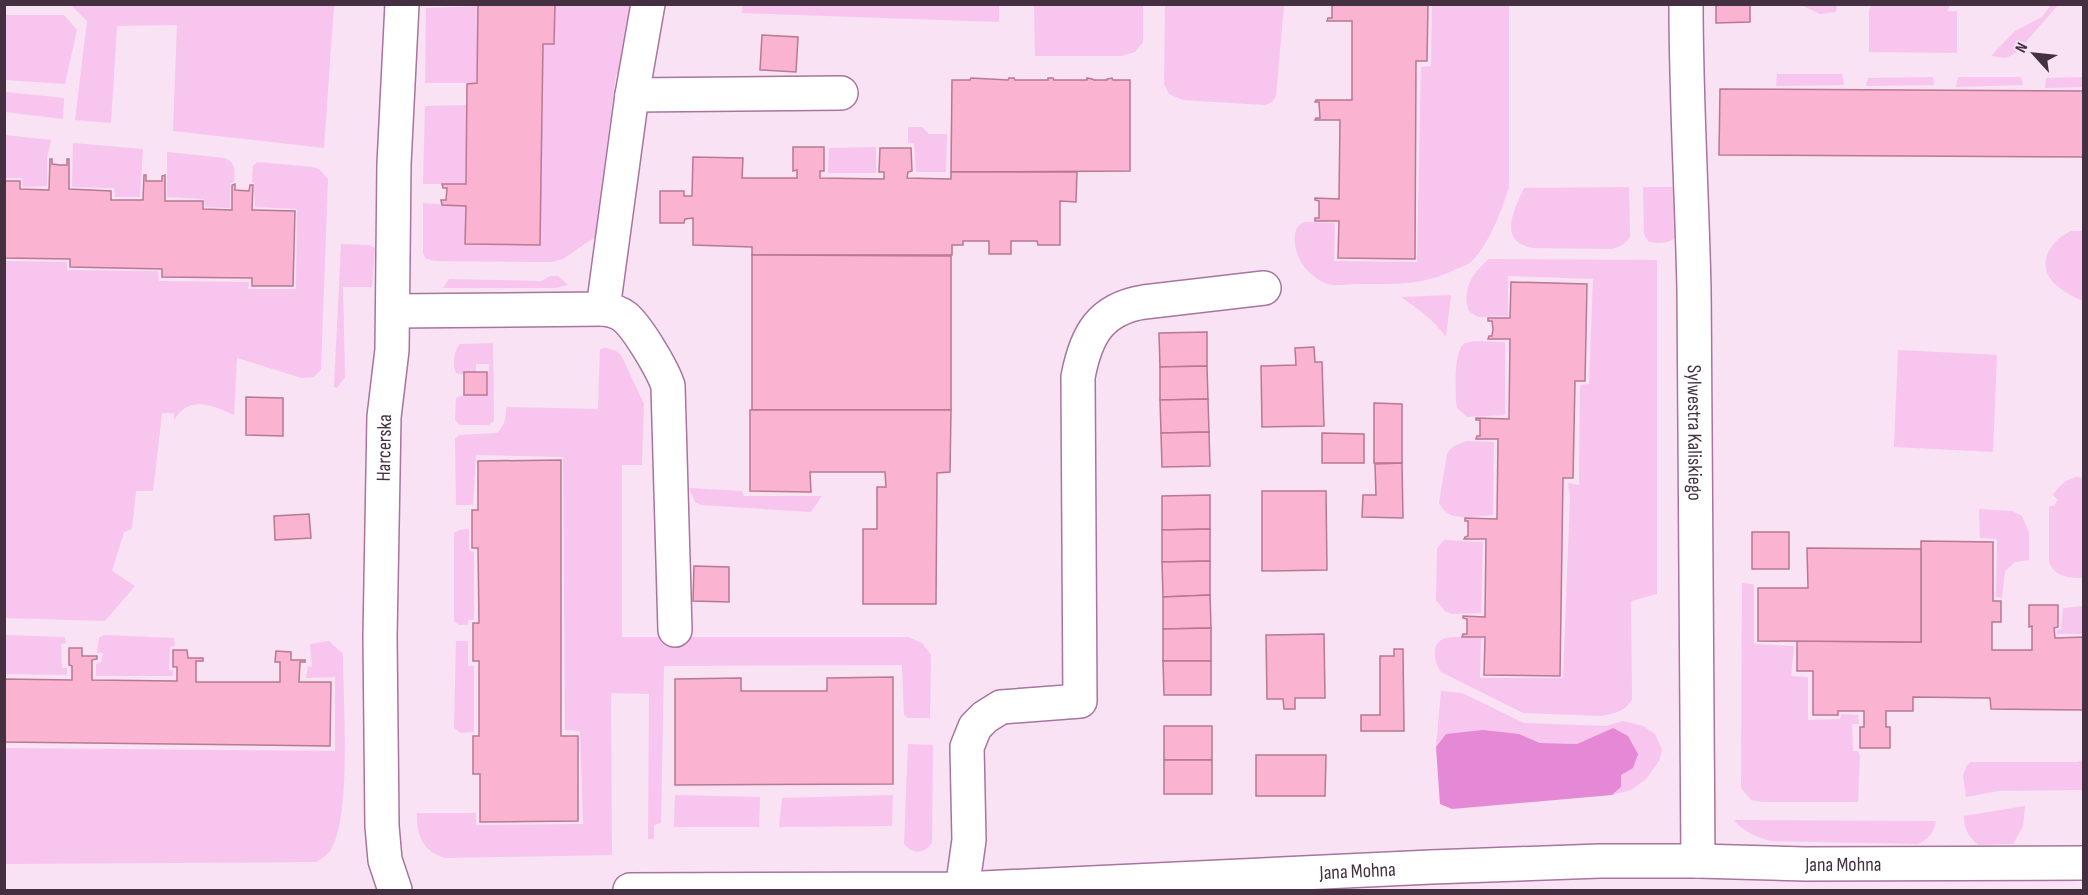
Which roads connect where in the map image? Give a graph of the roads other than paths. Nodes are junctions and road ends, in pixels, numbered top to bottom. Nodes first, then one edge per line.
1 (402, 4) edge
2 (648, 4) edge
3 (1686, 4) edge
4 (841, 93) dead end
5 (632, 95) junction
6 (1264, 288) dead end
7 (603, 309) junction
8 (393, 311) junction
9 (675, 630) dead end
10 (1698, 861) junction
11 (2084, 863) edge
12 (962, 890) edge
13 (396, 891) edge
14 (630, 891) edge

1 - 8 street, Harcerska
2 - 5 street
3 - 10 street, Sylwestra Kaliskiego
4 - 5 street
5 - 7 street
6 - 12 street
7 - 8 street
7 - 9 street
8 - 13 street, Harcerska
10 - 11 street, Jana Mohna
10 - 12 street, Jana Mohna
12 - 14 street, Jana Mohna

